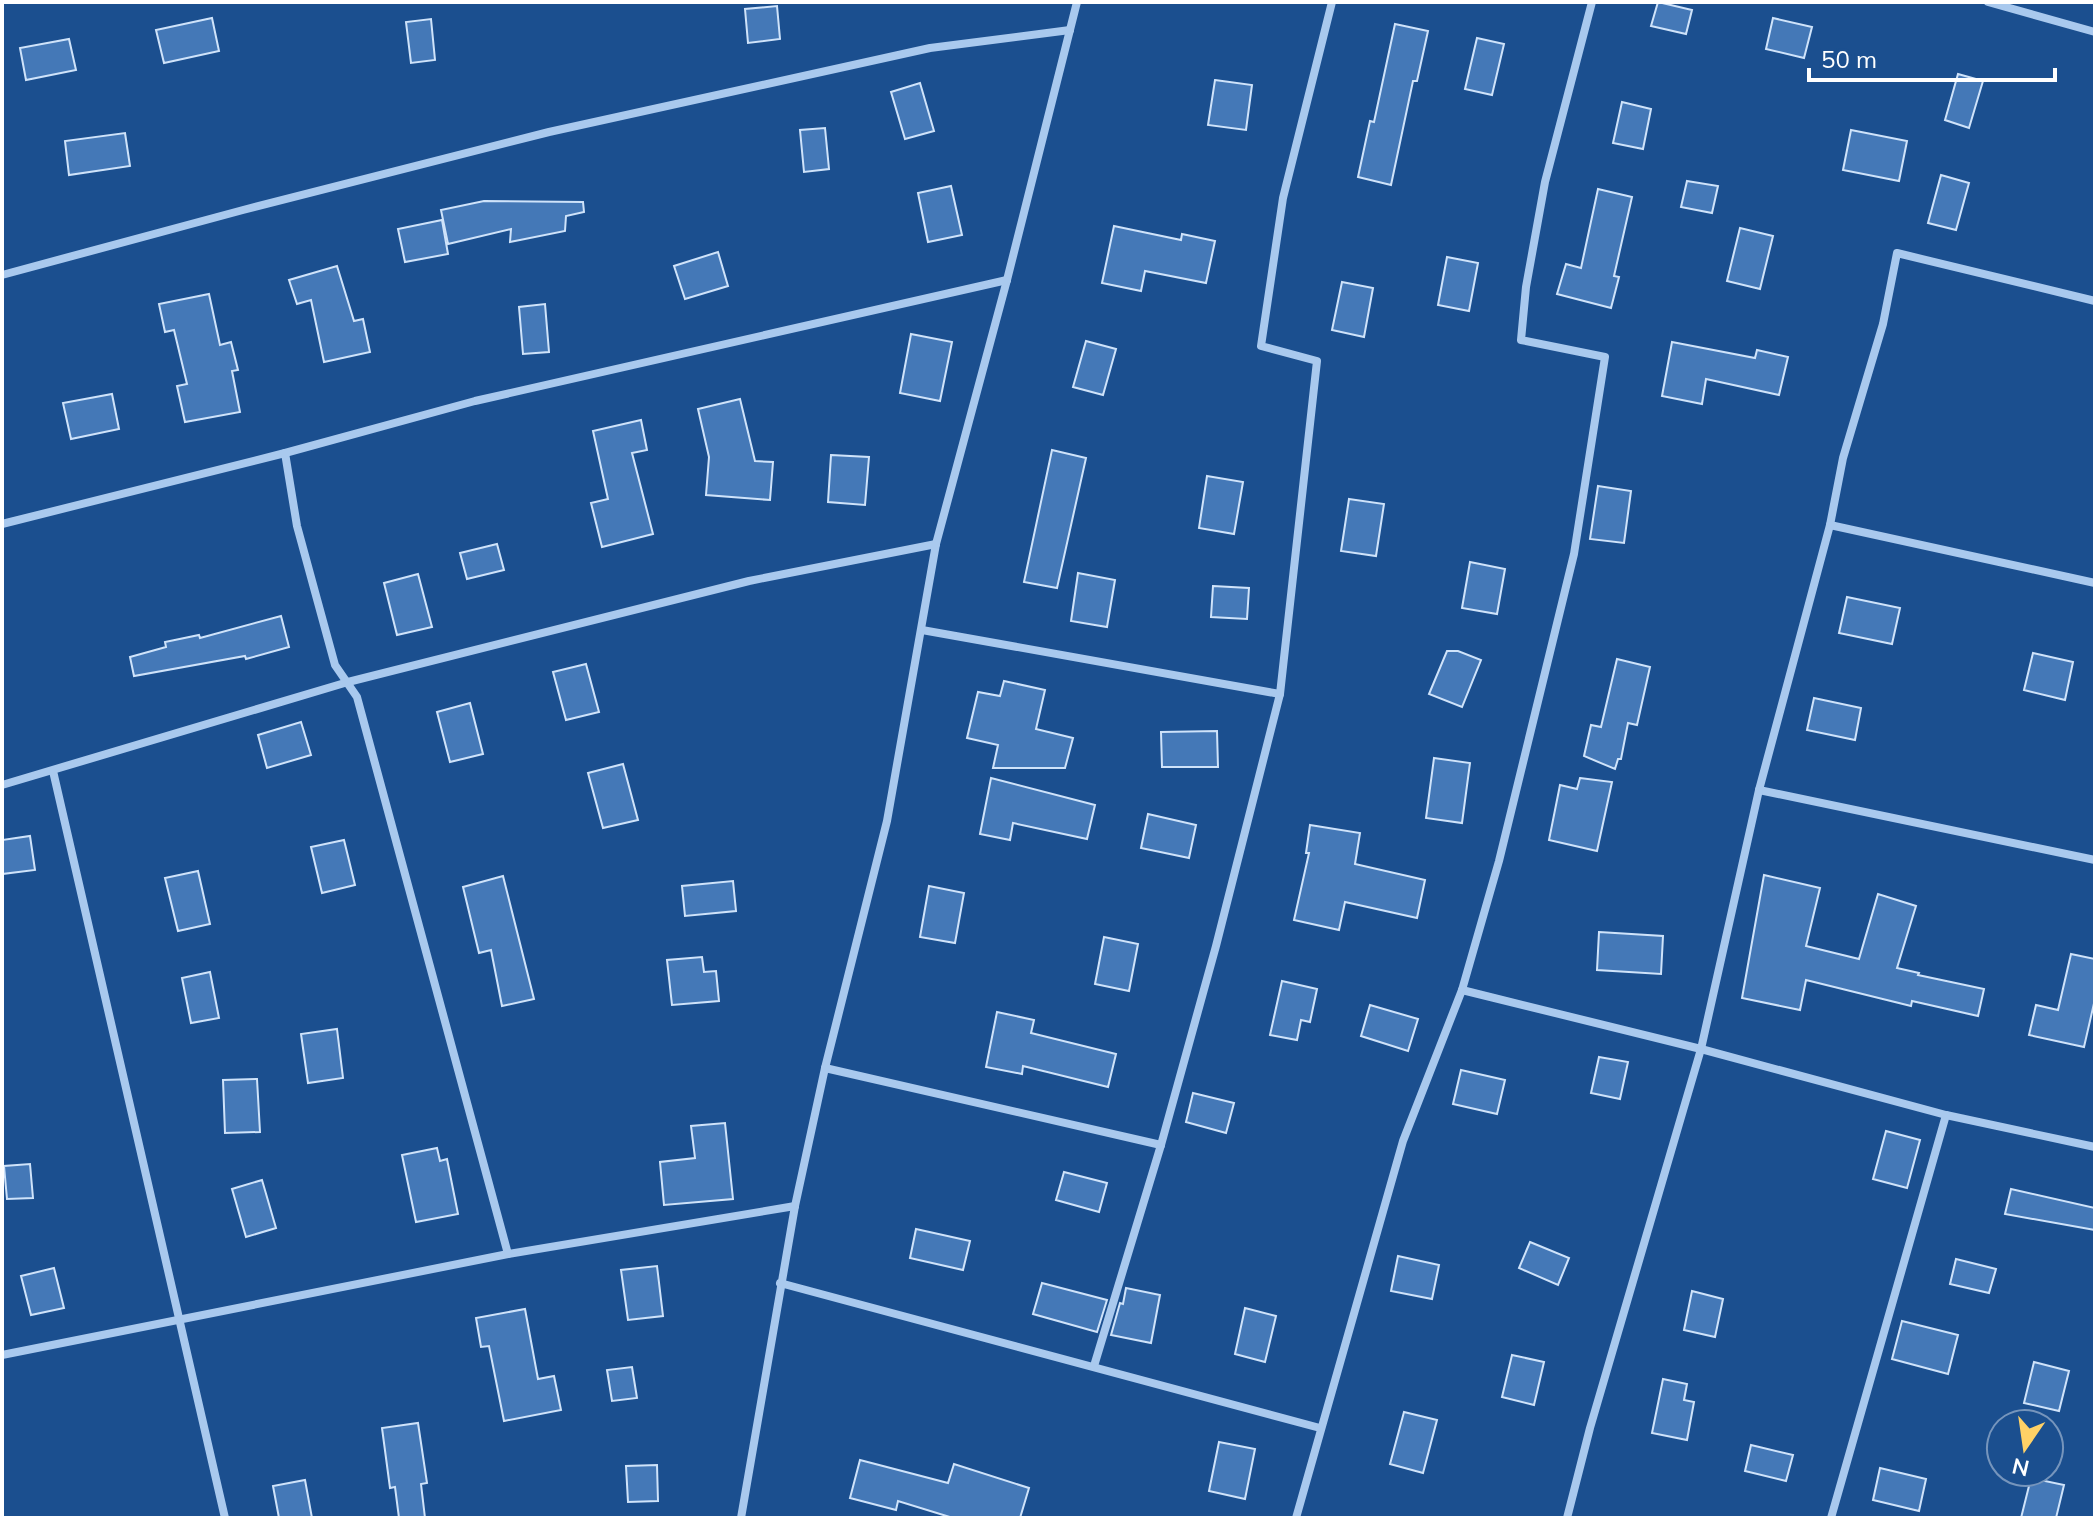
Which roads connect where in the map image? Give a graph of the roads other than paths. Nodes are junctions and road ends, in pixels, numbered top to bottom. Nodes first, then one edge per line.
1 (1077, 2) edge
2 (1332, 2) edge
3 (1592, 2) edge
4 (1988, 2) edge
5 (1070, 30) junction
6 (2095, 32) edge
7 (2, 275) edge
8 (1007, 280) junction
9 (2095, 301) edge
10 (285, 453) junction
11 (2, 524) edge
12 (1830, 525) junction
13 (936, 544) junction
14 (2095, 583) edge
15 (922, 630) junction
16 (348, 682) junction
17 (1280, 694) junction
18 (53, 771) junction
19 (2, 785) edge
20 (1759, 790) junction
21 (2095, 860) edge
22 (1462, 990) junction
23 (1701, 1049) junction
24 (825, 1068) junction
25 (1946, 1115) junction
26 (1161, 1145) junction
27 (2095, 1147) edge
28 (795, 1206) junction
29 (508, 1254) junction
30 (780, 1283) junction
31 (181, 1321) junction
32 (2, 1355) edge
33 (1094, 1366) junction
34 (1320, 1428) junction
35 (225, 1518) edge
36 (741, 1518) edge
37 (1296, 1518) edge
38 (1567, 1518) edge
39 (1831, 1518) edge

1 - 5 street
2 - 17 street
3 - 22 street
4 - 6 street
5 - 7 street
5 - 8 street
8 - 10 street
8 - 13 street
9 - 12 street
10 - 11 street
10 - 16 street
12 - 14 street
12 - 20 street
13 - 15 street
13 - 16 street
15 - 17 street
15 - 24 street
16 - 18 street
16 - 29 street
17 - 26 street
18 - 19 street
18 - 31 street
20 - 21 street
20 - 23 street
22 - 23 street
22 - 34 street
23 - 25 street
23 - 38 street
24 - 26 street
24 - 28 street
25 - 27 street
25 - 39 street
26 - 33 street
28 - 29 street
28 - 30 street
29 - 31 street
30 - 33 street
30 - 36 street
31 - 32 street
31 - 35 street
33 - 34 street
34 - 37 street

